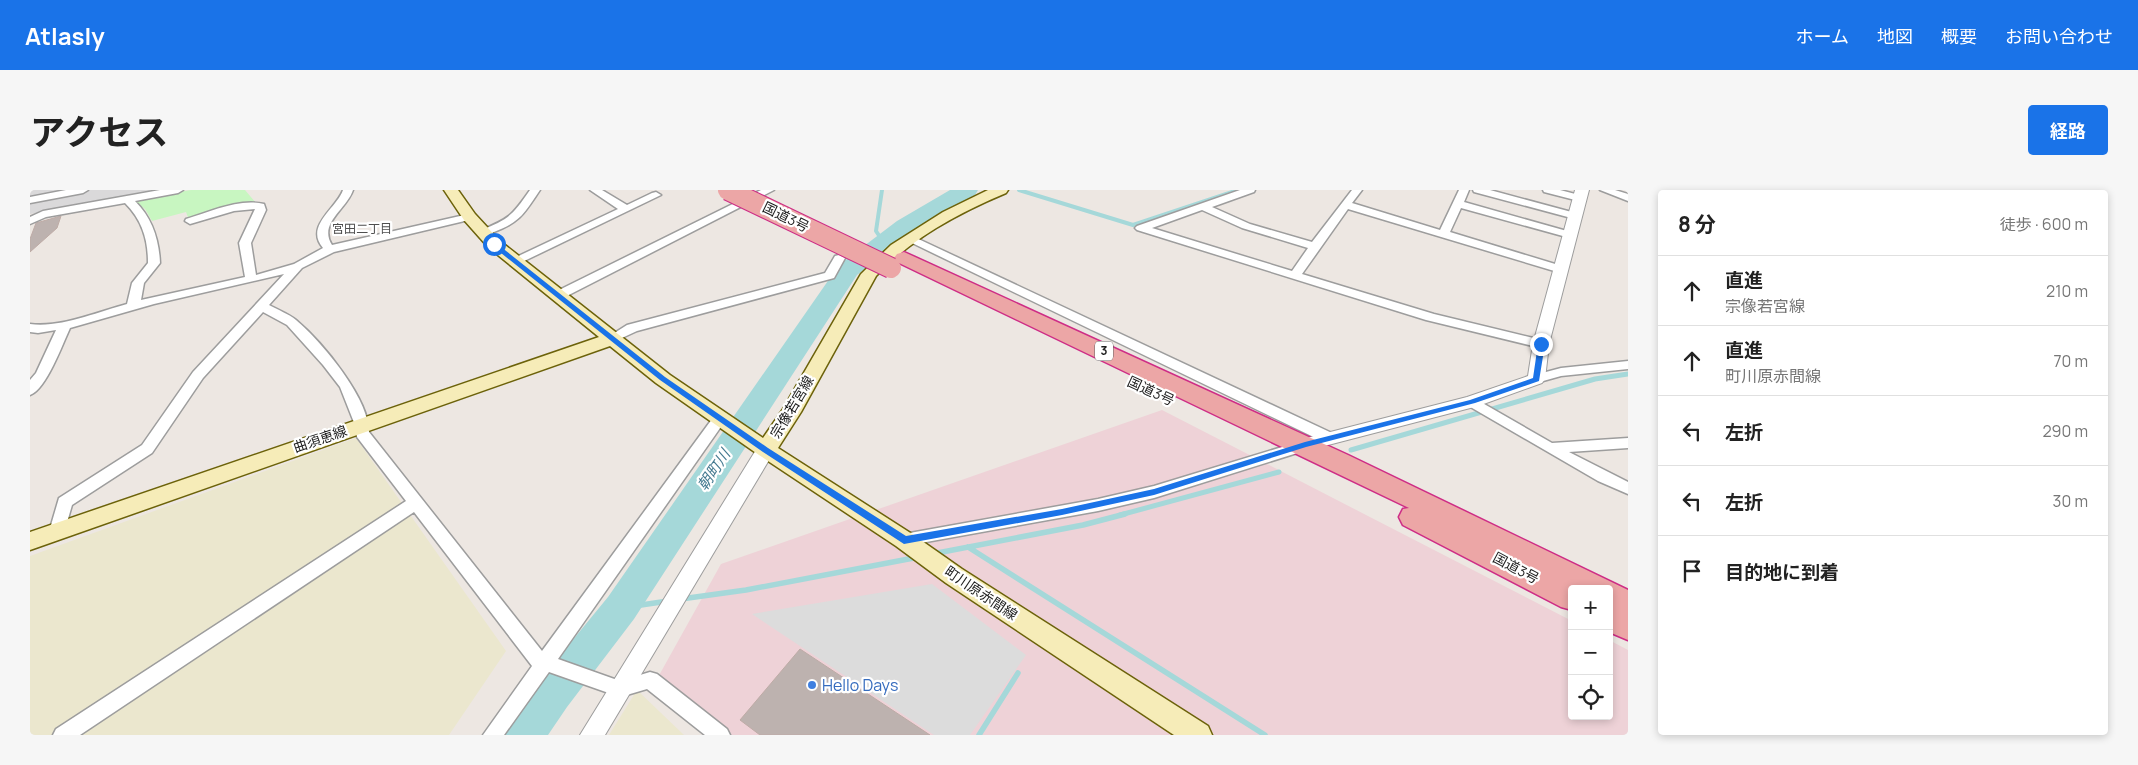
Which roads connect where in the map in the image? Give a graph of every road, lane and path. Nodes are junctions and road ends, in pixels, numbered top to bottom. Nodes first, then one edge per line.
1 (84, 190) edge
2 (178, 190) edge
3 (348, 190) edge
4 (535, 190) edge
5 (595, 190) edge
6 (728, 190) edge
7 (758, 190) edge
8 (769, 190) edge
9 (1001, 190) edge
10 (1250, 190) edge
11 (1357, 190) edge
12 (1464, 190) edge
13 (1478, 190) edge
14 (1548, 190) edge
15 (1605, 190) edge
16 (60, 192) edge
17 (456, 192) edge
18 (1580, 194) edge
19 (656, 195) dead end
20 (1628, 198) edge
21 (127, 199) junction
22 (30, 200) edge
23 (1458, 204) junction
24 (1346, 205) junction
25 (1203, 207) junction
26 (626, 208) junction
27 (1574, 216) junction
28 (469, 217) junction
29 (30, 221) edge
30 (190, 221) dead end
31 (483, 233) junction
32 (1444, 234) junction
33 (1570, 235) junction
34 (1314, 246) junction
35 (330, 249) junction
36 (902, 255) junction
37 (840, 258) dead end
38 (514, 262) junction
39 (298, 266) junction
40 (1561, 268) junction
41 (1295, 275) junction
42 (251, 279) junction
43 (557, 296) junction
44 (132, 306) junction
45 (261, 306) junction
46 (65, 325) junction
47 (30, 328) edge
48 (611, 339) junction
49 (1541, 344) junction
50 (1628, 365) edge
51 (1536, 379) junction
52 (30, 390) edge
53 (1472, 402) junction
54 (720, 418) junction
55 (362, 424) junction
56 (1628, 443) edge
57 (1304, 445) junction
58 (1550, 448) junction
59 (766, 450) junction
60 (1628, 488) edge
61 (415, 503) junction
62 (57, 532) junction
63 (904, 540) junction
64 (30, 541) edge
65 (1589, 585) edge
66 (1568, 596) edge
67 (1613, 597) edge
68 (1628, 605) edge
69 (1613, 620) edge
70 (1628, 627) edge
71 (544, 664) junction
72 (620, 689) junction
73 (63, 735) edge
74 (493, 735) edge
75 (592, 735) edge
76 (720, 735) edge
77 (1198, 735) edge

1 - 16 street
2 - 21 street
3 - 35 street
4 - 31 street
5 - 26 street
6 - 36 highway, 国道3号 / 3, bridge
7 - 36 highway, 国道3号 / 3
8 - 43 street
9 - 36 main road, 宗像若宮線
10 - 25 street
11 - 24 street
12 - 23 street
13 - 27 street
14 - 18 street
15 - 20 street
16 - 22 street
17 - 28 main road, 宗像若宮線
18 - 27 street
19 - 26 street
21 - 29 street
21 - 44 street
23 - 32 street
23 - 33 street
24 - 32 street
24 - 34 street
25 - 34 street
25 - 41 street
26 - 38 street
27 - 33 street
28 - 31 main road, 宗像若宮線
28 - 35 street
30 - 42 street
31 - 38 main road, 宗像若宮線
32 - 40 street
33 - 40 street
34 - 41 street
35 - 39 street
36 - 57 highway, 国道3号 / 3
36 - 57 street
36 - 59 main road, 宗像若宮線
37 - 48 street
38 - 43 main road, 宗像若宮線
39 - 42 street
39 - 45 street
40 - 49 street
41 - 49 street
42 - 44 street
43 - 48 main road, 宗像若宮線
44 - 46 street
45 - 55 street
45 - 62 street
46 - 47 street
46 - 52 street
48 - 54 main road, 宗像若宮線
48 - 55 main road, 曲須恵線
49 - 51 street
50 - 51 street
51 - 53 street
53 - 57 street
53 - 58 street
54 - 59 main road, 宗像若宮線
54 - 71 street
55 - 61 street
55 - 62 main road, 曲須恵線
56 - 58 street
57 - 63 street
57 - 65 highway, 国道3号 / 3
57 - 66 highway, 国道3号 / 3
58 - 60 street
59 - 63 main road, 町川原赤間線
59 - 72 street
61 - 71 street
61 - 73 street
62 - 64 main road, 曲須恵線
63 - 77 main road, 町川原赤間線
67 - 68 highway
69 - 70 highway
71 - 72 street
71 - 74 street
72 - 75 street
72 - 76 street

